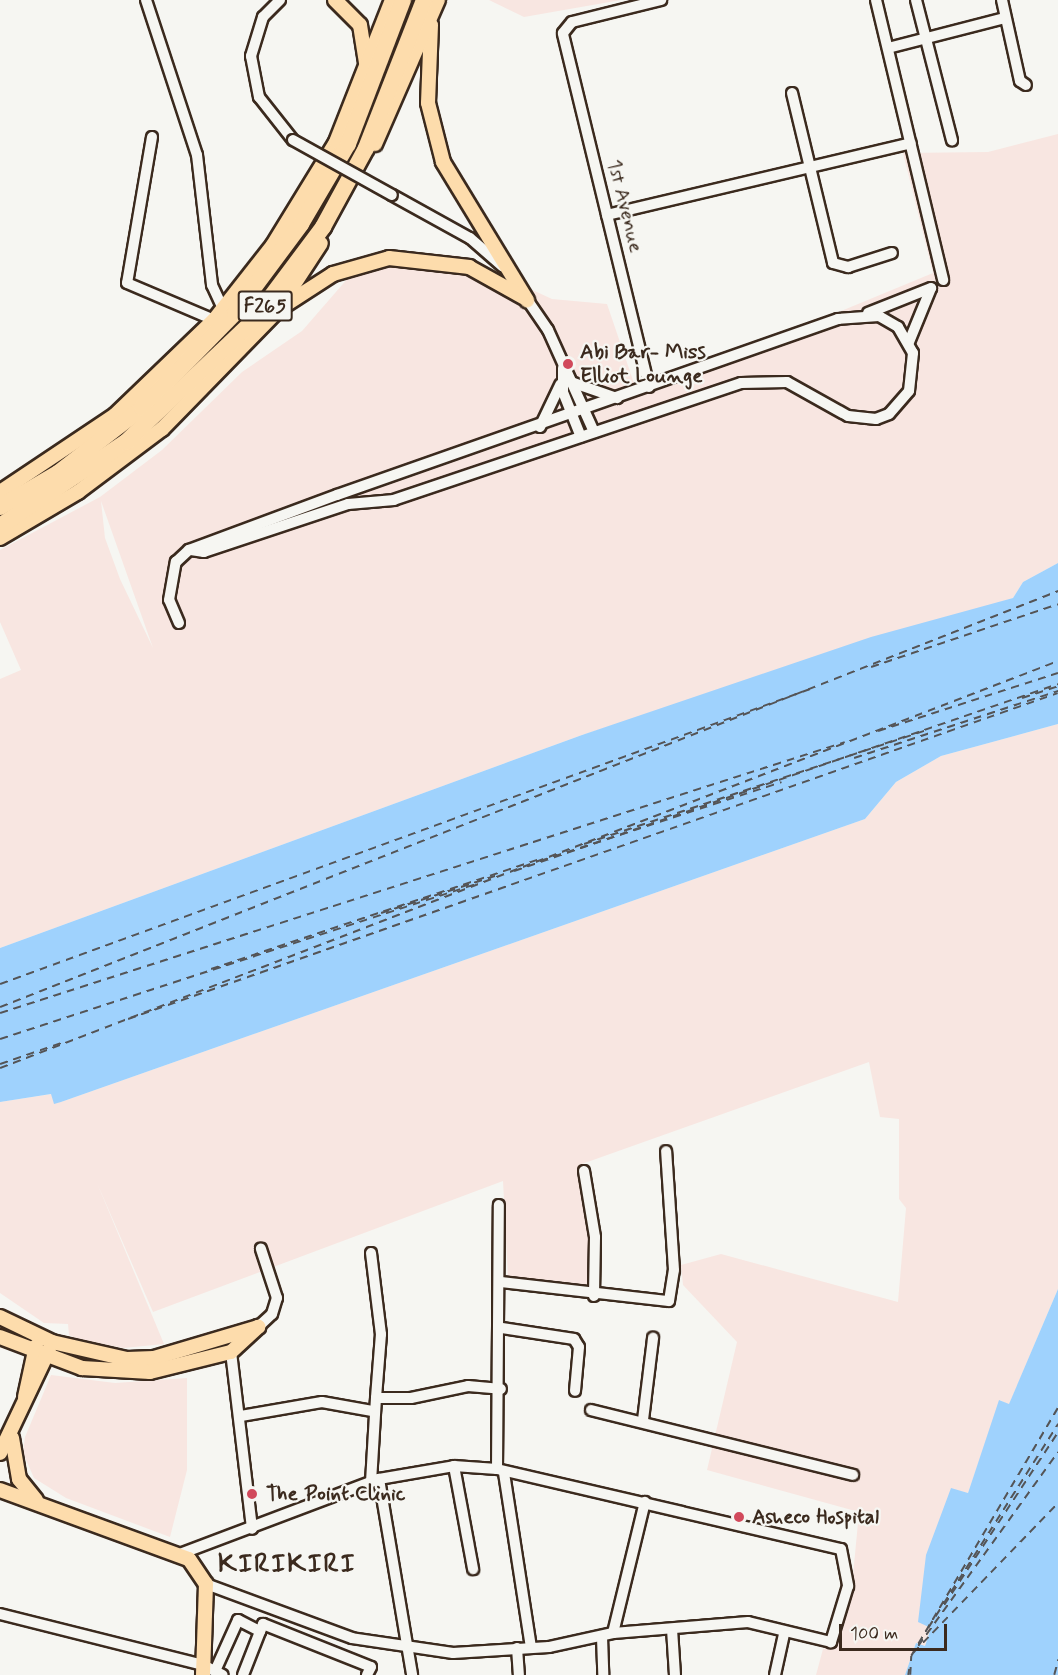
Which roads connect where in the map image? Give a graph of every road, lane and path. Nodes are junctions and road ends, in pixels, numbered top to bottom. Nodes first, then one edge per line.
1 (146, 0) edge
2 (280, 0) edge
3 (335, 0) edge
4 (392, 0) edge
5 (403, 0) edge
6 (424, 0) edge
7 (438, 0) edge
8 (661, 0) edge
9 (876, 0) edge
10 (916, 0) edge
11 (1002, 0) edge
12 (432, 18) junction
13 (1005, 18) junction
14 (925, 39) junction
15 (888, 48) junction
16 (366, 76) junction
17 (1026, 85) dead end
18 (792, 93) dead end
19 (152, 137) dead end
20 (952, 140) dead end
21 (911, 143) junction
22 (808, 170) junction
23 (607, 215) junction
24 (892, 252) dead end
25 (943, 280) dead end
26 (527, 300) junction
27 (276, 312) junction
28 (868, 313) junction
29 (219, 314) junction
30 (256, 325) junction
31 (909, 342) junction
32 (235, 349) junction
33 (566, 382) junction
34 (649, 387) junction
35 (617, 398) junction
36 (585, 410) junction
37 (573, 414) junction
38 (540, 427) junction
39 (594, 432) junction
40 (581, 437) junction
41 (92, 440) junction
42 (56, 466) junction
43 (0, 492) edge
44 (0, 507) edge
45 (0, 526) edge
46 (0, 538) edge
47 (189, 550) junction
48 (179, 624) dead end
49 (666, 1151) dead end
50 (584, 1171) dead end
51 (499, 1205) dead end
52 (261, 1249) dead end
53 (371, 1253) dead end
54 (501, 1282) junction
55 (594, 1296) junction
56 (0, 1317) edge
57 (258, 1328) junction
58 (502, 1328) junction
59 (0, 1337) edge
60 (653, 1338) dead end
61 (45, 1340) junction
62 (231, 1352) junction
63 (40, 1355) junction
64 (501, 1389) junction
65 (575, 1390) dead end
66 (376, 1398) junction
67 (591, 1410) dead end
68 (372, 1411) junction
69 (241, 1416) junction
70 (642, 1420) junction
71 (12, 1438) junction
72 (0, 1453) edge
73 (454, 1466) junction
74 (501, 1471) junction
75 (853, 1475) dead end
76 (375, 1480) junction
77 (0, 1490) edge
78 (645, 1502) junction
79 (40, 1503) junction
80 (252, 1529) junction
81 (180, 1554) junction
82 (473, 1569) dead end
83 (206, 1584) junction
84 (0, 1614) edge
85 (672, 1629) junction
86 (260, 1631) junction
87 (784, 1634) junction
88 (608, 1635) junction
89 (407, 1648) junction
90 (517, 1648) junction
91 (531, 1648) junction
92 (211, 1671) edge
93 (243, 1675) edge
94 (367, 1675) edge
95 (412, 1675) edge
96 (519, 1675) edge
97 (603, 1675) edge
98 (675, 1675) edge
99 (775, 1675) edge

1 - 29 street
2 - 26 street, bridge
3 - 16 main road
4 - 16 main road
5 - 41 highway, F265
6 - 30 highway, F265
7 - 12 main road
8 - 23 street, 1st Avenue
9 - 15 street
10 - 14 street
11 - 13 street
12 - 26 main road
12 - 27 main road
13 - 14 street
13 - 17 street
14 - 15 street
14 - 20 street
15 - 21 street
16 - 29 main road
18 - 22 street
19 - 29 street
21 - 22 street
21 - 25 street
22 - 23 street
22 - 24 street
23 - 34 street, 1st Avenue
26 - 27 main road
26 - 33 street
27 - 30 main road
28 - 31 street
28 - 31 street
28 - 34 street
29 - 41 main road
30 - 32 highway, F265
31 - 39 street
32 - 45 highway, F265
32 - 46 main road
33 - 35 street
33 - 36 street
33 - 37 street
33 - 38 street
34 - 35 street
35 - 36 street
36 - 37 street
36 - 39 street
37 - 38 street
37 - 40 street
38 - 47 street
39 - 40 street
40 - 47 street
41 - 42 highway, F265
41 - 42 highway
42 - 43 main road
42 - 44 highway, F265
47 - 48 street
49 - 55 street
50 - 55 street
51 - 54 street
52 - 57 street
53 - 66 street
54 - 55 street
54 - 58 street
56 - 61 main road
57 - 61 main road
57 - 62 main road
58 - 64 street
58 - 65 street
59 - 63 main road
60 - 70 street
61 - 63 main road
62 - 63 main road
62 - 69 street
63 - 71 main road
64 - 66 street
64 - 74 street
66 - 68 street
67 - 70 street
68 - 69 street
68 - 76 street
69 - 80 street
70 - 75 street
71 - 72 main road
71 - 79 main road
73 - 74 street
73 - 76 street
73 - 82 street
74 - 78 street
74 - 91 street
76 - 80 street
76 - 89 street
77 - 79 main road
78 - 87 street
78 - 88 street
79 - 81 main road
80 - 81 street
81 - 83 main road
83 - 89 street
83 - 92 main road
84 - 92 street
85 - 87 street
85 - 88 street
85 - 98 street
86 - 92 street
86 - 93 street
86 - 94 street
87 - 99 street
88 - 91 street
88 - 97 street
89 - 90 street
89 - 95 street
90 - 91 street
90 - 96 street

